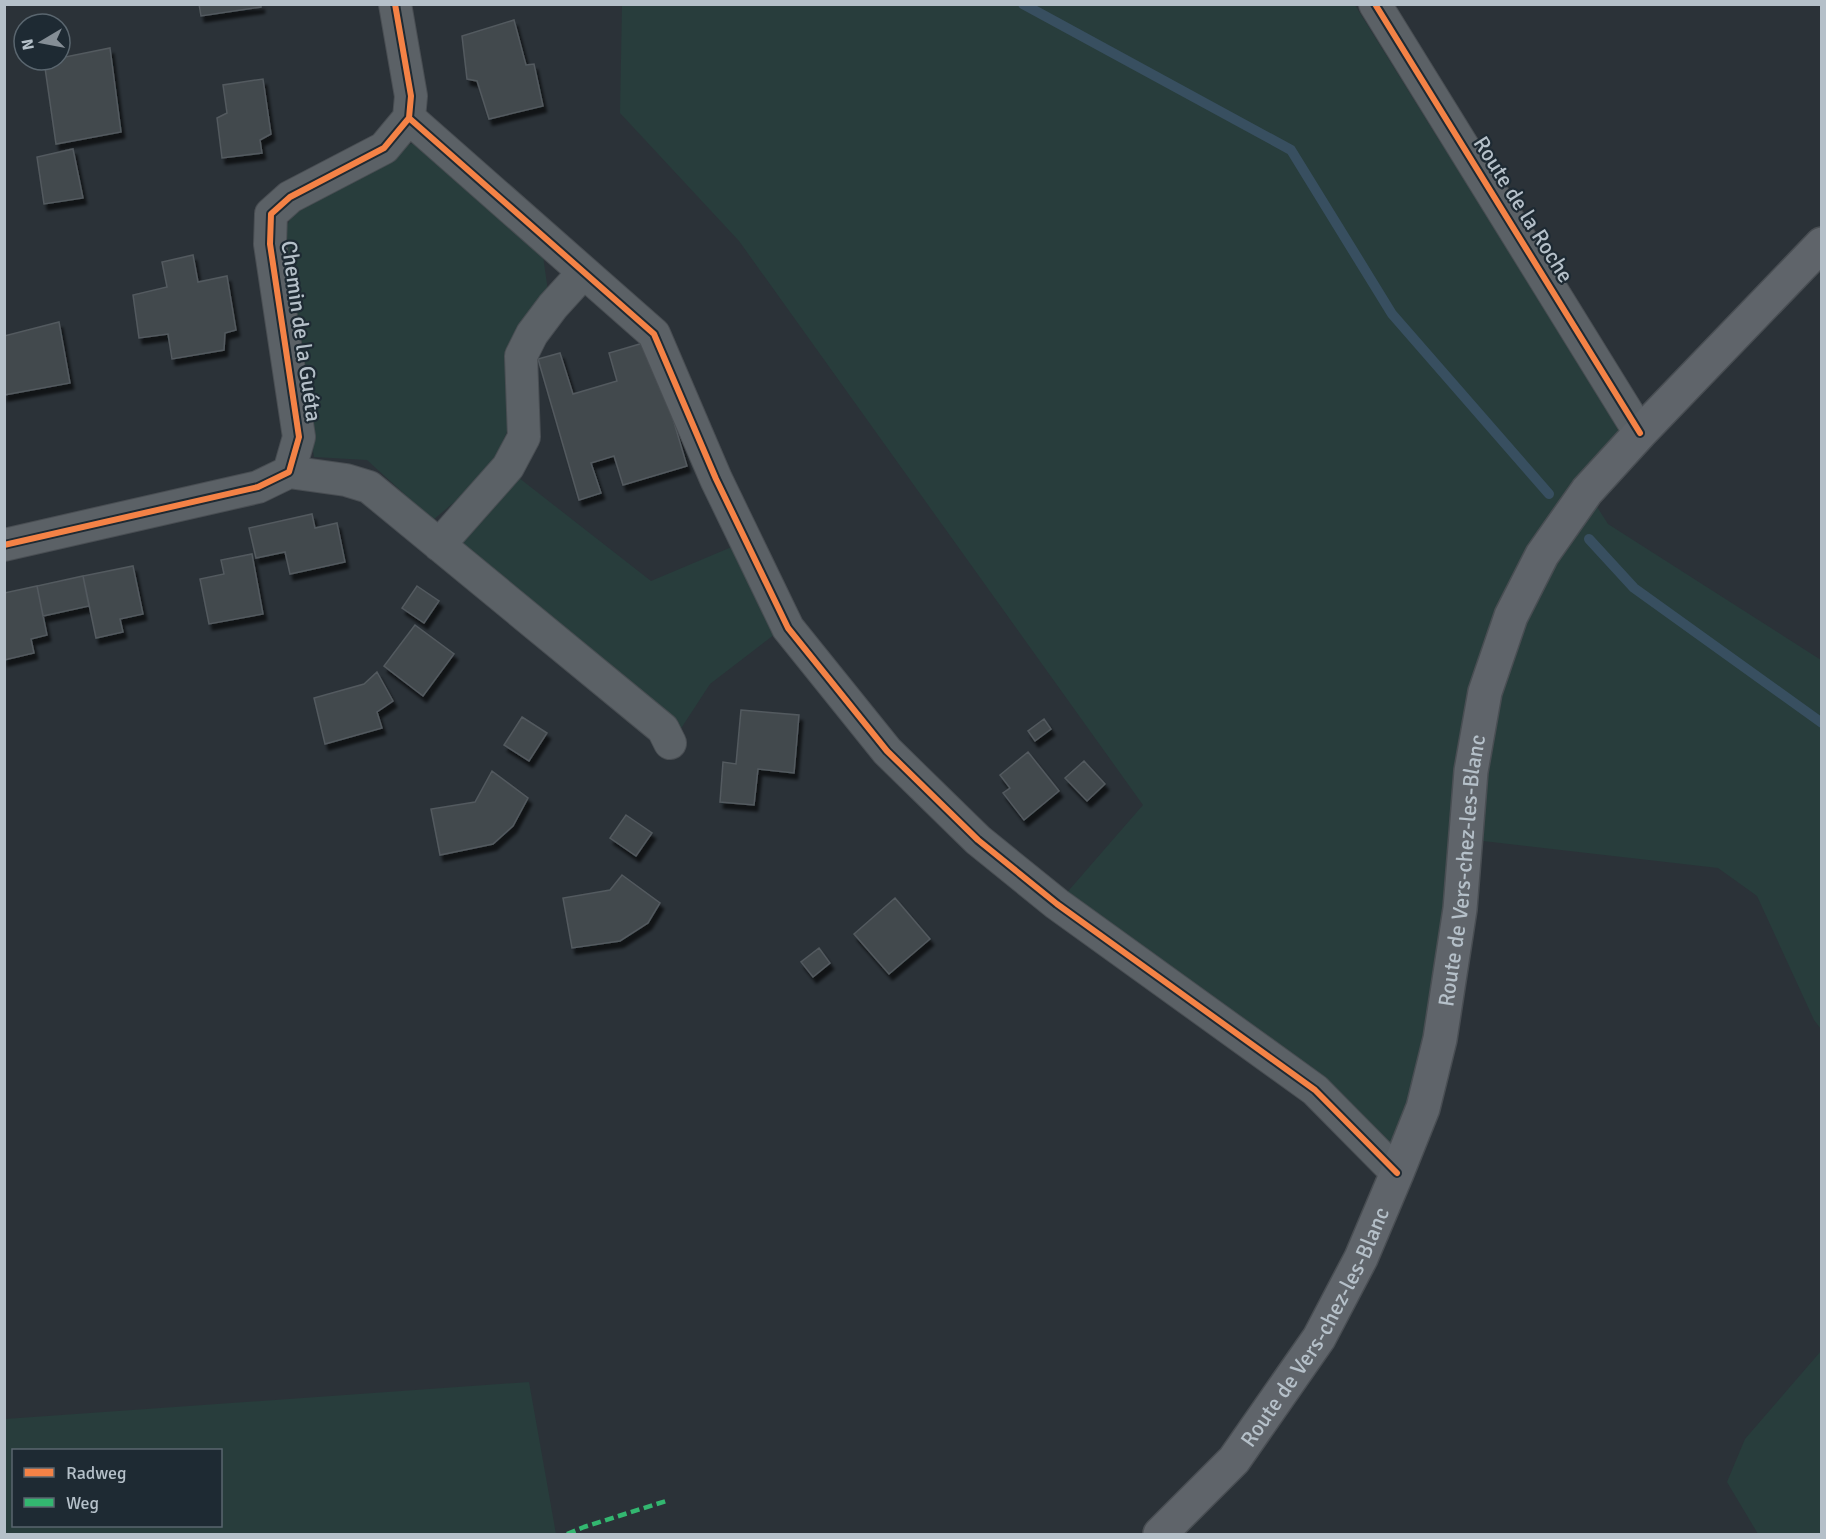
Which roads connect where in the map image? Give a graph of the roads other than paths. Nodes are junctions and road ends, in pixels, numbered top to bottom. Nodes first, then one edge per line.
1 (395, 4) edge
2 (1376, 4) edge
3 (409, 118) junction
4 (1821, 244) edge
5 (583, 273) junction
6 (1640, 432) junction
7 (289, 472) junction
8 (4, 545) edge
9 (439, 545) junction
10 (670, 743) dead end
11 (1397, 1173) junction
12 (1160, 1534) edge

1 - 3 street
2 - 6 street, Route de la Roche
3 - 5 street
3 - 7 street, Chemin de la Guéta
4 - 6 main road, Route de Vers-chez-les-Blanc
5 - 9 street
5 - 11 street
6 - 11 main road, Route de Vers-chez-les-Blanc
7 - 8 street
7 - 9 street
9 - 10 street
11 - 12 main road, Route de Vers-chez-les-Blanc

